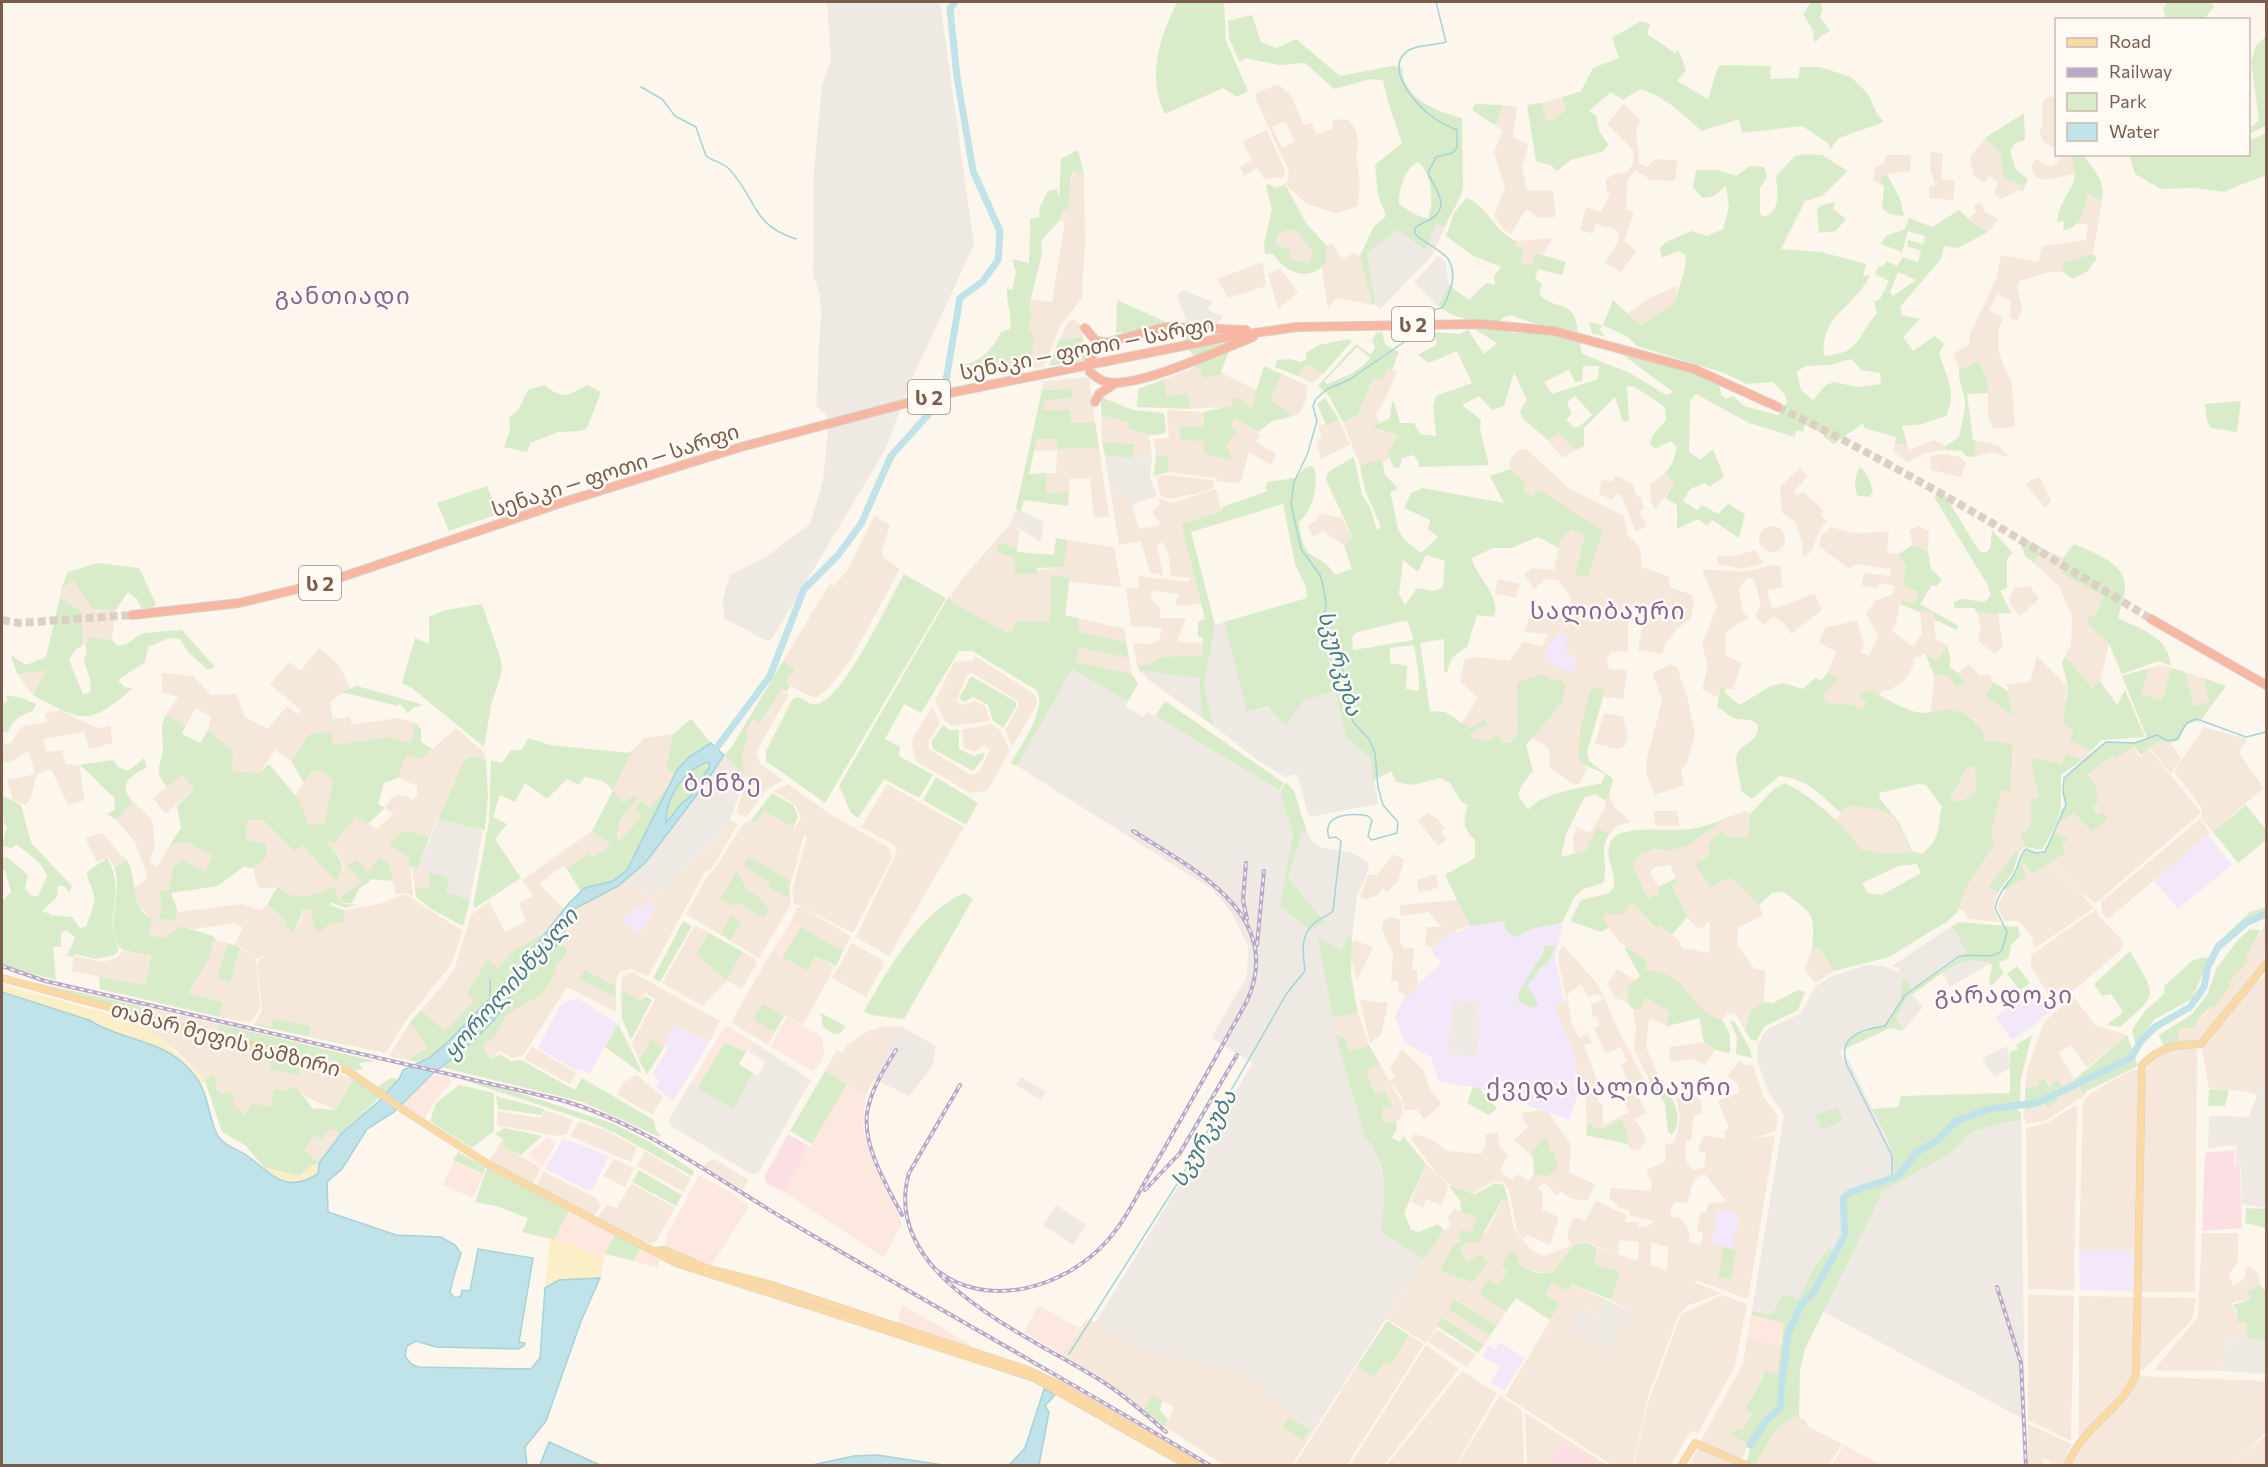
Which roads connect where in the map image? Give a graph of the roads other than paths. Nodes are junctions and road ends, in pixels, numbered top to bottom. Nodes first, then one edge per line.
1 (1085, 328) dead end
2 (1267, 332) junction
3 (1106, 342) junction
4 (1120, 382) junction
5 (1095, 402) dead end
6 (1778, 407) tunnel mouth
7 (132, 615) tunnel mouth
8 (2151, 619) tunnel mouth
9 (2266, 685) edge
10 (2266, 964) edge
11 (2, 978) edge
12 (657, 1251) junction
13 (768, 1284) junction
14 (781, 1288) junction
15 (764, 1292) junction
16 (776, 1295) junction
17 (1189, 1466) edge
18 (1200, 1466) edge
19 (1681, 1466) edge
20 (1748, 1466) edge
21 (2067, 1466) edge

1 - 3 highway
2 - 3 highway
2 - 4 highway
2 - 6 highway, სენაკი — ფოთი — სარფი / ს 2
2 - 7 highway, სენაკი — ფოთი — სარფი / ს 2
3 - 4 highway
4 - 5 highway
8 - 9 highway
10 - 21 main road
11 - 12 main road, თამარ მეფის გამზირი
12 - 13 main road
12 - 15 main road
13 - 14 main road
13 - 15 main road
14 - 16 main road
14 - 18 main road
15 - 16 main road
16 - 17 main road
19 - 20 main road

